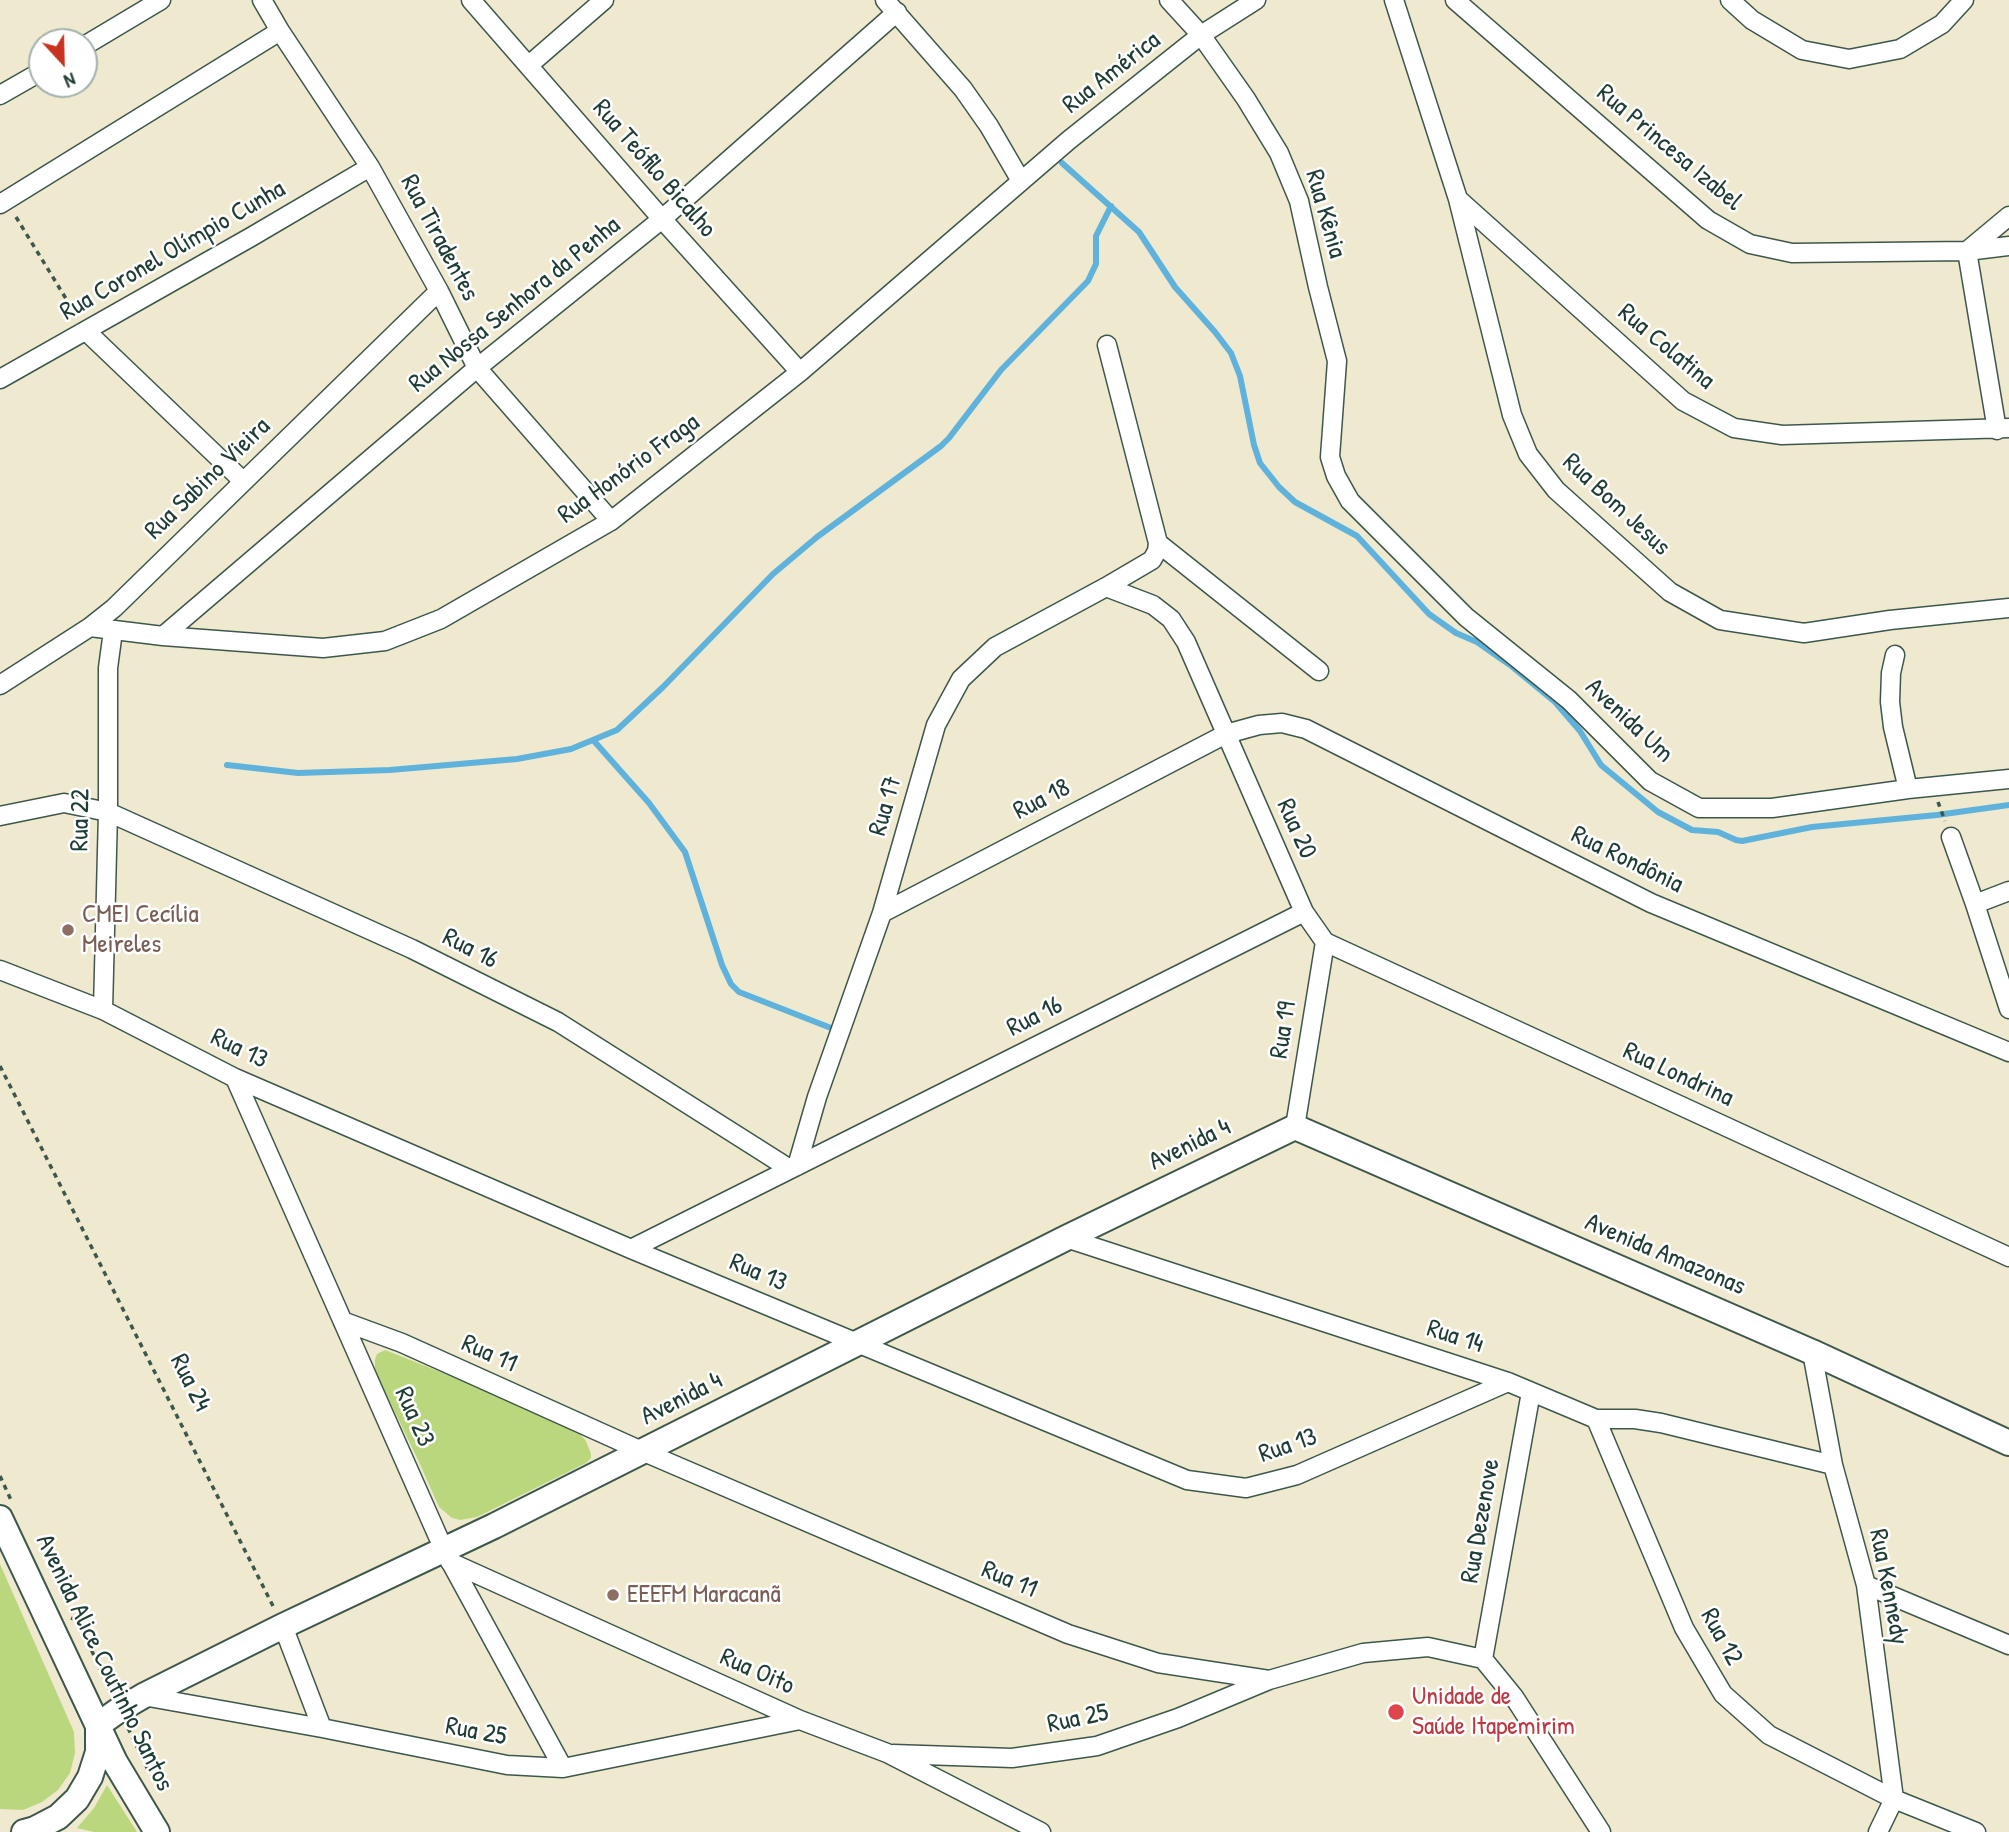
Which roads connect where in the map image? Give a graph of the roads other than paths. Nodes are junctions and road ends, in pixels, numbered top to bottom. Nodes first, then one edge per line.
1 (161, 0) edge
2 (262, 0) edge
3 (604, 0) edge
4 (1169, 0) edge
5 (1256, 0) edge
6 (1394, 0) edge
7 (1455, 0) edge
8 (1730, 0) edge
9 (1738, 0) edge
10 (1964, 0) edge
11 (477, 3) edge
12 (891, 6) edge
13 (1752, 20) junction
14 (280, 31) junction
15 (1201, 35) junction
16 (98, 38) edge
17 (528, 65) junction
18 (28, 79) edge
19 (0, 95) edge
20 (1042, 164) joint
21 (370, 167) junction
22 (1021, 181) junction
23 (1458, 199) junction
24 (3, 202) edge
25 (2009, 216) edge
26 (662, 219) junction
27 (2009, 246) edge
28 (1967, 251) junction
29 (439, 291) junction
30 (86, 331) junction
31 (1107, 345) dead end
32 (477, 368) junction
33 (800, 372) junction
34 (0, 379) edge
35 (2005, 431) edge
36 (1336, 476) joint
37 (243, 481) junction
38 (611, 522) junction
39 (1155, 551) junction
40 (1106, 587) junction
41 (2009, 608) edge
42 (90, 627) junction
43 (113, 631) junction
44 (163, 636) junction
45 (1895, 654) dead end
46 (1320, 671) dead end
47 (0, 685) edge
48 (1226, 734) junction
49 (2009, 779) edge
50 (1908, 789) junction
51 (108, 812) junction
52 (0, 816) edge
53 (1951, 837) dead end
54 (2009, 891) edge
55 (1975, 904) junction
56 (1304, 912) junction
57 (882, 913) junction
58 (1325, 942) junction
59 (0, 970) edge
60 (2009, 1009) edge
61 (103, 1010) junction
62 (2009, 1052) edge
63 (235, 1078) junction
64 (1295, 1127) junction
65 (793, 1167) junction
66 (1066, 1238) junction
67 (631, 1249) junction
68 (2009, 1257) edge
69 (345, 1322) junction
70 (858, 1343) junction
71 (1812, 1352) junction
72 (1508, 1382) junction
73 (1531, 1392) junction
74 (1596, 1419) junction
75 (2009, 1443) edge
76 (644, 1452) junction
77 (1833, 1465) junction
78 (0, 1518) edge
79 (447, 1556) junction
80 (1866, 1585) junction
81 (283, 1626) junction
82 (2009, 1645) edge
83 (1483, 1659) junction
84 (1269, 1680) junction
85 (143, 1696) junction
86 (800, 1720) junction
87 (97, 1726) junction
88 (322, 1728) junction
89 (887, 1753) junction
90 (562, 1768) junction
91 (1894, 1799) junction
92 (24, 1832) edge
93 (157, 1832) edge
94 (1041, 1832) edge
95 (1601, 1832) edge
96 (1878, 1832) edge
97 (1976, 1832) edge

1 - 16 street
2 - 14 street, Rua Tiradentes
3 - 17 street
4 - 15 street, Rua Kênia
5 - 15 street, Rua América
6 - 23 street, Rua Bom Jesus
7 - 28 street, Rua Princesa Izabel
8 - 13 street
9 - 13 street
10 - 13 street
11 - 17 street, Rua Teófilo Bicalho
12 - 22 street
12 - 26 street, Rua Nossa Senhora da Penha
14 - 21 street, Rua Tiradentes
14 - 24 street
15 - 20 street, Rua América
15 - 36 street, Rua Kênia
17 - 26 street, Rua Teófilo Bicalho
18 - 19 street
20 - 22 street, Rua Honório Fraga
21 - 29 street, Rua Tiradentes
21 - 30 street, Rua Coronel Olímpio Cunha
22 - 33 street, Rua Honório Fraga
23 - 35 street, Rua Colatina
23 - 41 street, Rua Bom Jesus
25 - 28 street
26 - 32 street, Rua Nossa Senhora da Penha
26 - 33 street, Rua Teófilo Bicalho
27 - 28 street, Rua Princesa Izabel
28 - 35 street
29 - 32 street, Rua Tiradentes
29 - 37 street, Rua Sabino Vieira
30 - 34 street, Rua Coronel Olímpio Cunha
30 - 37 street
31 - 39 street
32 - 38 street, Rua Tiradentes
32 - 44 street, Rua Nossa Senhora da Penha
33 - 38 street, Rua Honório Fraga
36 - 50 street, Avenida Um
37 - 42 street, Rua Sabino Vieira
38 - 44 street, Rua Honório Fraga
39 - 40 street, Rua 17
39 - 46 street
40 - 48 street, Rua 20
40 - 57 street, Rua 17
42 - 43 street, Rua Honório Fraga
42 - 47 street, Rua Sabino Vieira
43 - 44 street, Rua Honório Fraga
43 - 51 street, Rua 22
45 - 50 street
48 - 56 street, Rua 20
48 - 57 street, Rua 18
48 - 62 street, Rua Rondônia
49 - 50 street, Avenida Um
51 - 52 street, Rua 16
51 - 61 street, Rua 22
51 - 65 street, Rua 16
53 - 55 street
54 - 55 street
55 - 60 street
56 - 58 street, Rua 20
56 - 65 street, Rua 16
57 - 65 street, Rua 17
58 - 64 street, Rua 19
58 - 68 street, Rua Londrina
59 - 61 street, Rua 13
61 - 63 street, Rua 13
63 - 67 street, Rua 13
63 - 69 street, Rua 23
64 - 66 street, Avenida 4
64 - 71 street, Avenida Amazonas
65 - 67 street, Rua 16
66 - 70 street, Avenida 4
66 - 72 street, Rua 14
67 - 70 street, Rua 13
69 - 76 street, Rua 11
69 - 79 street, Rua 23
70 - 72 street, Rua 13
70 - 76 street, Avenida 4
71 - 75 street, Avenida Amazonas
71 - 77 street, Rua Kennedy
72 - 73 street, Rua 14
73 - 74 street, Rua 14
73 - 83 street, Rua Dezenove
74 - 77 street, Rua 14
74 - 91 street, Rua 12
76 - 79 street, Avenida 4
76 - 84 street, Rua 11
77 - 80 street, Rua Kennedy
78 - 87 street, Avenida Alice Coutinho Santos
79 - 81 street, Avenida 4
79 - 86 street, Rua Oito
79 - 90 street, Rua 23
80 - 82 street
80 - 91 street, Rua Kennedy
81 - 85 street, Avenida 4
81 - 88 street
83 - 84 street, Rua 11
83 - 95 street
84 - 89 street, Rua 25
85 - 87 street, Avenida 4
85 - 88 street, Rua 25
86 - 89 street, Rua Oito
86 - 90 street, Rua 25
87 - 92 street
87 - 93 street, Avenida Alice Coutinho Santos
88 - 90 street, Rua 25
89 - 94 street, Rua Oito
91 - 96 street
91 - 97 street, Rua 12

